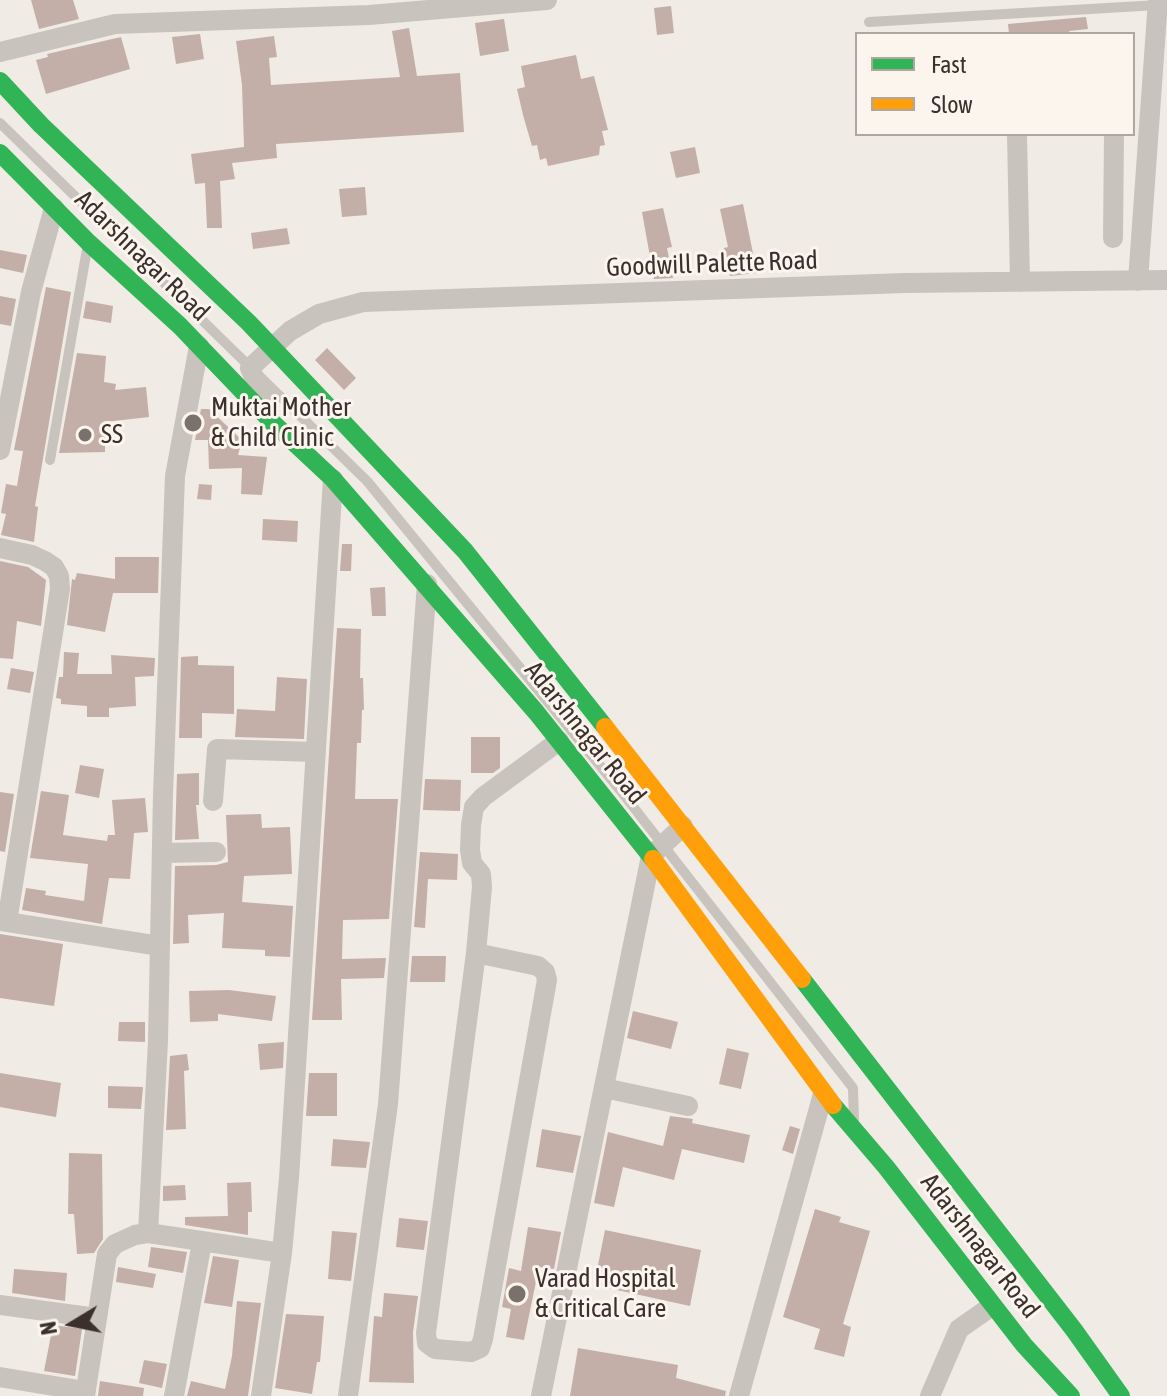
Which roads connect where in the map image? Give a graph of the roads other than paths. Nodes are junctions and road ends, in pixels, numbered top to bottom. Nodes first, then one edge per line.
1 (543, 0) edge
2 (1158, 2) edge
3 (869, 22) dead end
4 (0, 52) edge
5 (0, 81) edge
6 (0, 123) edge
7 (1017, 136) edge
8 (1114, 136) edge
9 (0, 153) edge
10 (54, 208) junction
11 (1113, 238) dead end
12 (89, 243) junction
13 (1167, 280) edge
14 (1138, 281) junction
15 (1020, 282) junction
16 (199, 346) junction
17 (272, 349) junction
18 (250, 368) junction
19 (273, 423) junction
20 (0, 450) edge
21 (50, 460) dead end
22 (333, 479) junction
23 (0, 548) edge
24 (427, 584) junction
25 (559, 741) junction
26 (316, 752) junction
27 (213, 801) dead end
28 (683, 826) junction
29 (657, 850) junction
30 (216, 852) dead end
31 (162, 853) junction
32 (4, 922) edge
33 (160, 946) junction
34 (476, 953) junction
35 (604, 1088) junction
36 (871, 1089) junction
37 (823, 1094) junction
38 (688, 1106) dead end
39 (854, 1130) junction
40 (148, 1233) junction
41 (202, 1242) junction
42 (282, 1253) junction
43 (0, 1305) edge
44 (992, 1306) junction
45 (97, 1318) junction
46 (0, 1377) edge
47 (85, 1393) edge
48 (174, 1396) edge
49 (261, 1396) edge
50 (348, 1396) edge
51 (541, 1396) edge
52 (739, 1396) edge
53 (930, 1396) edge
54 (1071, 1396) edge
55 (1121, 1396) edge

1 - 4 street
2 - 3 lane
2 - 14 street
5 - 17 main road, Adarshnagar Road
6 - 18 lane
7 - 15 street
8 - 11 street
9 - 10 main road, Adarshnagar Road
10 - 12 main road, Adarshnagar Road
10 - 20 street
12 - 16 main road, Adarshnagar Road
12 - 21 lane
13 - 14 street, Goodwill Palette Road
14 - 15 street, Goodwill Palette Road
15 - 17 street, Goodwill Palette Road
16 - 19 main road, Adarshnagar Road
16 - 31 street
17 - 18 street, Goodwill Palette Road
17 - 28 main road, Adarshnagar Road
18 - 19 street
18 - 29 lane
19 - 22 main road, Adarshnagar Road
22 - 24 main road, Adarshnagar Road
22 - 26 street
23 - 32 street
24 - 25 main road, Adarshnagar Road
24 - 50 street
25 - 29 main road, Adarshnagar Road
25 - 34 street
26 - 27 street
26 - 42 street
28 - 29 street
28 - 36 main road, Adarshnagar Road
29 - 35 street
29 - 36 lane
29 - 37 main road, Adarshnagar Road
30 - 31 street
31 - 33 street
32 - 33 street
33 - 40 street
34 - 34 street
35 - 38 street
35 - 51 street
36 - 39 lane
36 - 55 main road, Adarshnagar Road
37 - 39 main road, Adarshnagar Road
37 - 52 street
39 - 44 main road, Adarshnagar Road
40 - 41 street
40 - 45 street
41 - 42 street
41 - 48 street
42 - 49 street
43 - 45 street
44 - 53 street
44 - 54 main road, Adarshnagar Road
45 - 47 street
46 - 47 street

